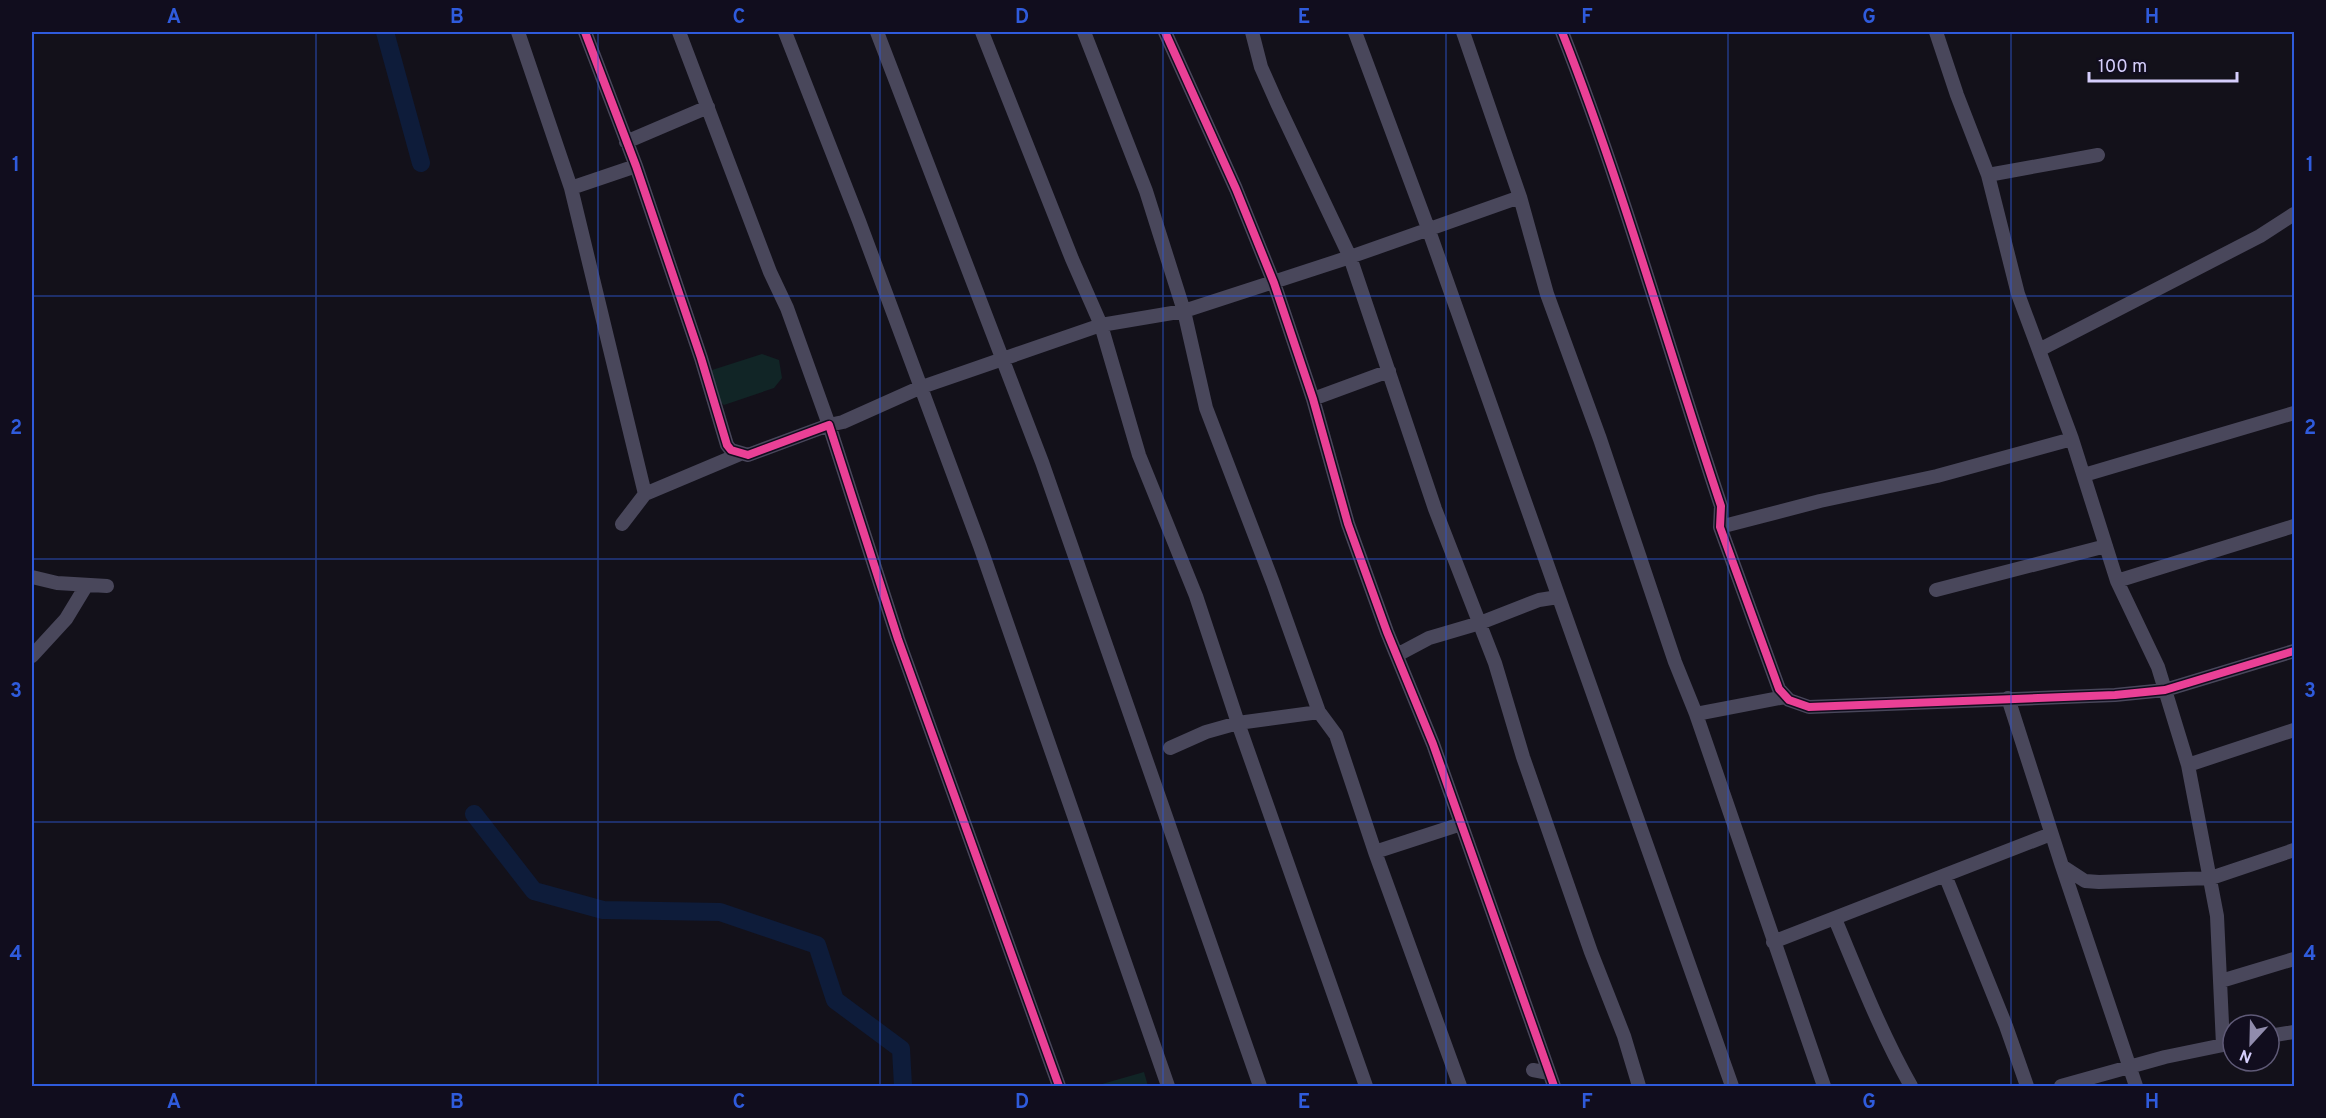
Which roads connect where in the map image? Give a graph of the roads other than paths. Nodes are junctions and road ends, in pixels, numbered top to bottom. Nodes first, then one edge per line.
1 (585, 32) edge
2 (679, 32) edge
3 (785, 32) edge
4 (877, 32) edge
5 (982, 32) edge
6 (1084, 32) edge
7 (1165, 32) edge
8 (1252, 32) edge
9 (1355, 32) edge
10 (1463, 32) edge
11 (1562, 32) edge
12 (1936, 32) edge
13 (522, 33) edge
14 (708, 106) junction
15 (626, 142) junction
16 (2098, 155) dead end
17 (636, 166) junction
18 (1989, 175) junction
19 (571, 188) junction
20 (1520, 197) junction
21 (2295, 214) edge
22 (1428, 228) junction
23 (1350, 257) junction
24 (1274, 283) junction
25 (1184, 311) junction
26 (1101, 325) junction
27 (2039, 350) junction
28 (1001, 358) junction
29 (1389, 371) junction
30 (919, 388) junction
31 (1313, 399) junction
32 (2295, 413) edge
33 (829, 425) junction
34 (2072, 439) junction
35 (740, 454) junction
36 (2084, 475) junction
37 (645, 494) junction
38 (622, 524) dead end
39 (2295, 526) edge
40 (1720, 527) junction
41 (2106, 546) junction
42 (32, 577) edge
43 (2117, 580) junction
44 (87, 586) junction
45 (107, 586) dead end
46 (1936, 590) dead end
47 (1558, 597) junction
48 (1480, 623) junction
49 (2295, 651) edge
50 (1396, 655) junction
51 (32, 657) edge
52 (2165, 690) junction
53 (1785, 697) junction
54 (2008, 698) junction
55 (1319, 712) junction
56 (1696, 714) junction
57 (1238, 723) junction
58 (2295, 730) edge
59 (1170, 748) dead end
60 (2188, 765) junction
61 (1461, 824) junction
62 (2051, 834) junction
63 (2295, 850) edge
64 (1376, 852) junction
65 (2062, 866) junction
66 (1946, 875) junction
67 (2211, 878) junction
68 (1835, 919) junction
69 (1773, 942) junction
70 (2295, 959) edge
71 (2221, 981) junction
72 (2225, 1013) edge
73 (2221, 1046) edge
74 (2128, 1066) junction
75 (1533, 1070) dead end
76 (1549, 1073) junction
77 (1059, 1086) edge
78 (1168, 1086) edge
79 (1260, 1086) edge
80 (1366, 1086) edge
81 (1460, 1086) edge
82 (1554, 1086) edge
83 (1639, 1086) edge
84 (1731, 1086) edge
85 (1824, 1086) edge
86 (1911, 1086) edge
87 (2027, 1086) edge
88 (2061, 1086) edge
89 (2136, 1086) edge

1 - 15 street
2 - 14 street
3 - 30 street
4 - 28 street
5 - 26 street
6 - 25 street
7 - 24 street
8 - 23 street
9 - 22 street
10 - 20 street
11 - 40 street
12 - 18 street
13 - 19 street
14 - 15 street
14 - 33 street
15 - 17 street
16 - 18 street
17 - 19 street
17 - 35 street
18 - 27 street
19 - 37 street
20 - 22 street
20 - 56 street
21 - 27 street
22 - 23 street
22 - 47 street
23 - 24 street
23 - 29 street
24 - 25 street
24 - 31 street
25 - 26 street
25 - 55 street
26 - 28 street
26 - 57 street
27 - 34 street
28 - 30 street
28 - 79 street
29 - 31 street
29 - 48 street
30 - 33 street
30 - 78 street
31 - 50 street
32 - 36 street
33 - 35 street
33 - 77 street
34 - 36 street
34 - 40 street
35 - 37 street
36 - 41 street
37 - 38 street
39 - 43 street
40 - 53 street
41 - 43 street
41 - 46 street
42 - 44 street
43 - 52 street
44 - 45 street
44 - 51 street
47 - 48 street
47 - 84 street
48 - 50 street
48 - 83 street
49 - 52 street
50 - 61 street
52 - 54 street
52 - 60 street
53 - 54 street
53 - 56 street
54 - 62 street
55 - 57 street
55 - 64 street
56 - 69 street
57 - 59 street
57 - 80 street
58 - 60 street
60 - 67 street
61 - 64 street
61 - 76 street
62 - 65 street
62 - 66 street
63 - 67 street
64 - 81 street
65 - 67 street
65 - 74 street
66 - 68 street
66 - 87 street
67 - 71 street
68 - 69 street
68 - 86 street
69 - 85 street
70 - 71 street
71 - 72 street
73 - 74 street
74 - 88 street
74 - 89 street
75 - 76 street
76 - 82 street

